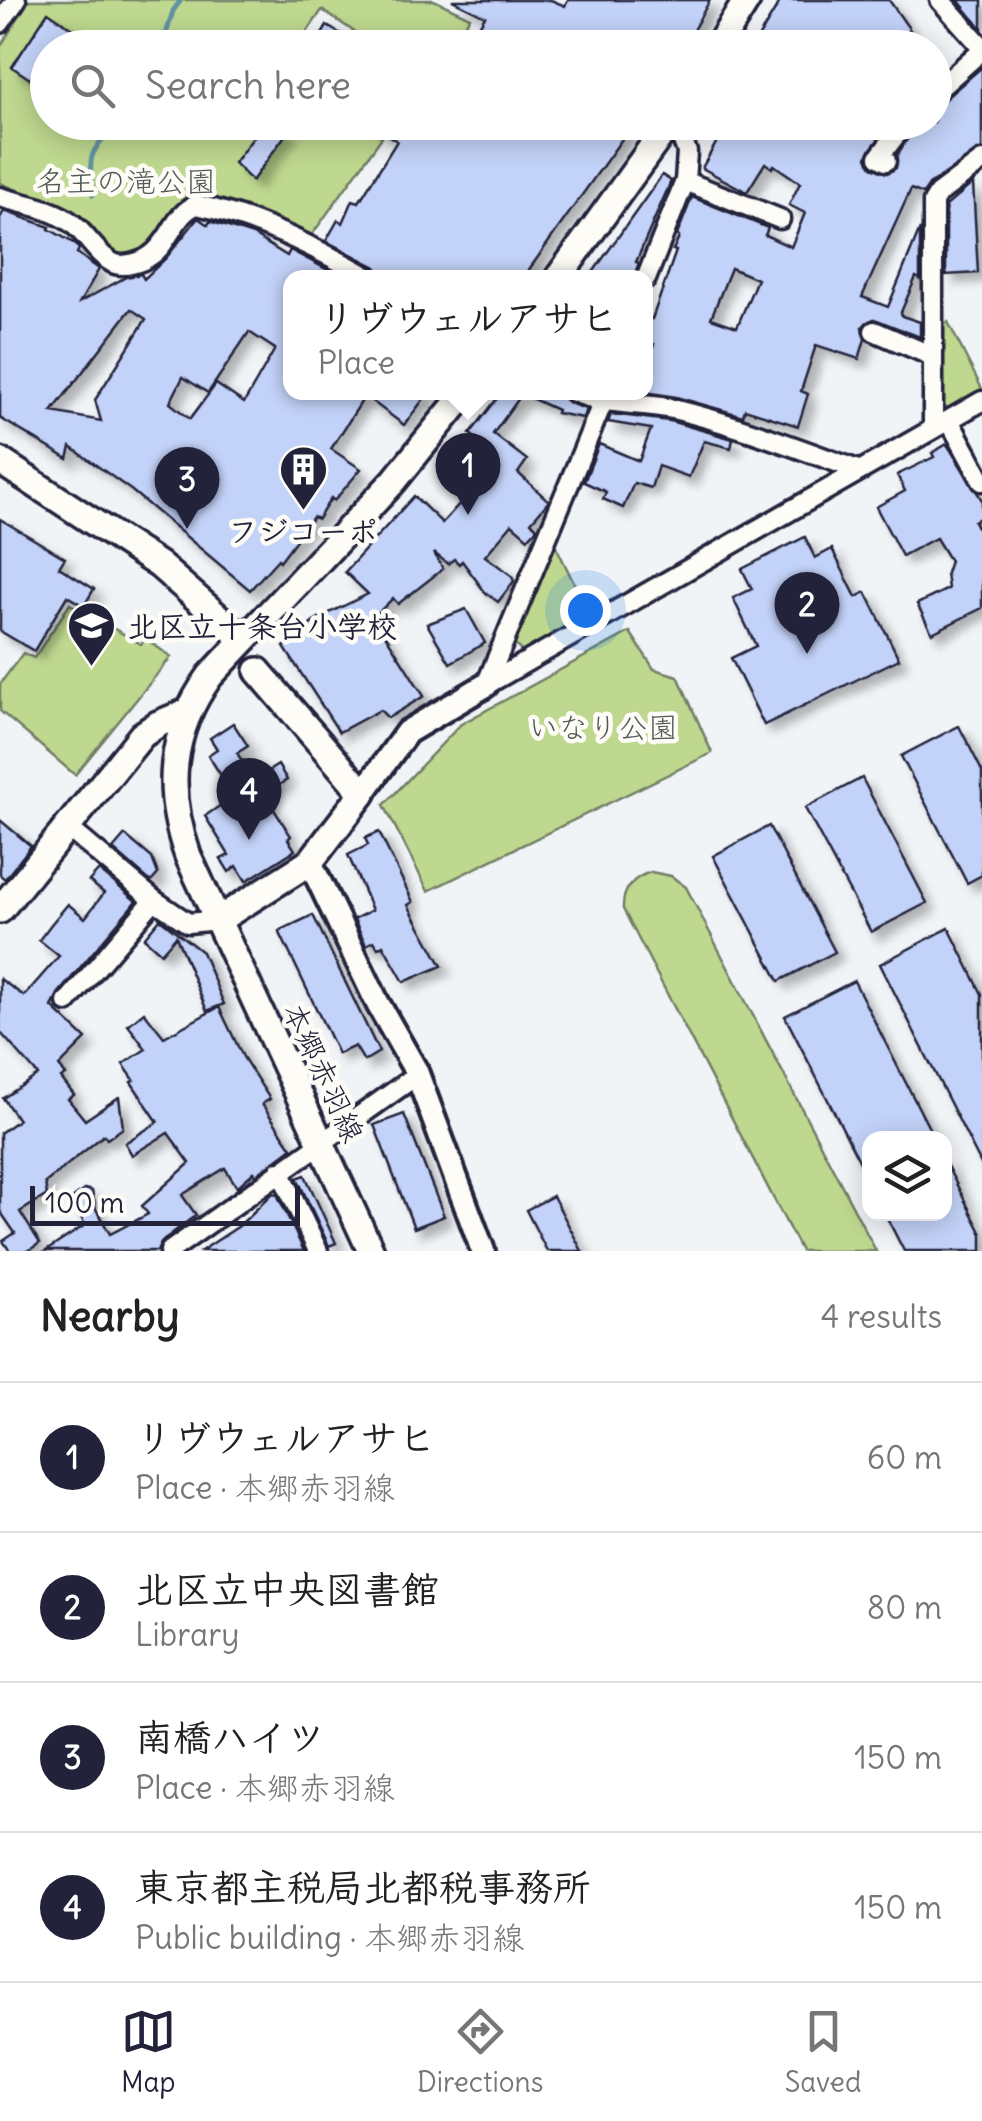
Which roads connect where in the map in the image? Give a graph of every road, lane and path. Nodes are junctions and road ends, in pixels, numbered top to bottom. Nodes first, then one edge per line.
1 (16, 0) edge
2 (747, 0) edge
3 (940, 0) edge
4 (0, 23) edge
5 (728, 30) edge
6 (982, 48) edge
7 (952, 76) edge
8 (660, 140) edge
9 (681, 140) edge
10 (893, 140) edge
11 (886, 161) dead end
12 (982, 161) edge
13 (684, 181) junction
14 (1, 200) edge
15 (780, 219) dead end
16 (354, 270) edge
17 (564, 270) edge
18 (650, 270) edge
19 (874, 331) dead end
20 (932, 356) junction
21 (459, 400) edge
22 (605, 400) edge
23 (623, 400) edge
24 (982, 402) edge
25 (941, 424) junction
26 (0, 457) edge
27 (858, 470) junction
28 (982, 481) edge
29 (242, 638) junction
30 (258, 672) dead end
31 (486, 684) junction
32 (186, 712) junction
33 (363, 793) junction
34 (67, 826) junction
35 (310, 862) junction
36 (154, 900) junction
37 (0, 910) edge
38 (218, 920) junction
39 (67, 1002) dead end
40 (417, 1075) junction
41 (320, 1142) junction
42 (280, 1172) junction
43 (170, 1251) edge
44 (318, 1251) edge
45 (370, 1251) edge
46 (483, 1251) edge

1 - 4 street
2 - 5 main road
3 - 6 street
6 - 7 street
8 - 17 main road
9 - 13 street
10 - 11 street
12 - 20 street
13 - 15 street
13 - 18 street
14 - 16 street
19 - 20 street
20 - 25 street
21 - 29 main road, 本郷赤羽線
22 - 31 street
23 - 27 street
24 - 25 street
25 - 27 street
25 - 28 street
26 - 29 main road
27 - 31 street
29 - 32 main road, 本郷赤羽線
30 - 33 main road
31 - 33 street
32 - 34 main road
32 - 38 main road, 本郷赤羽線
33 - 35 main road
34 - 36 street
34 - 37 main road
35 - 38 main road
35 - 40 street
36 - 38 street
36 - 39 street
38 - 41 main road, 本郷赤羽線
40 - 41 street
40 - 46 street
41 - 42 street
41 - 45 main road, 本郷赤羽線
42 - 43 street
42 - 44 street

